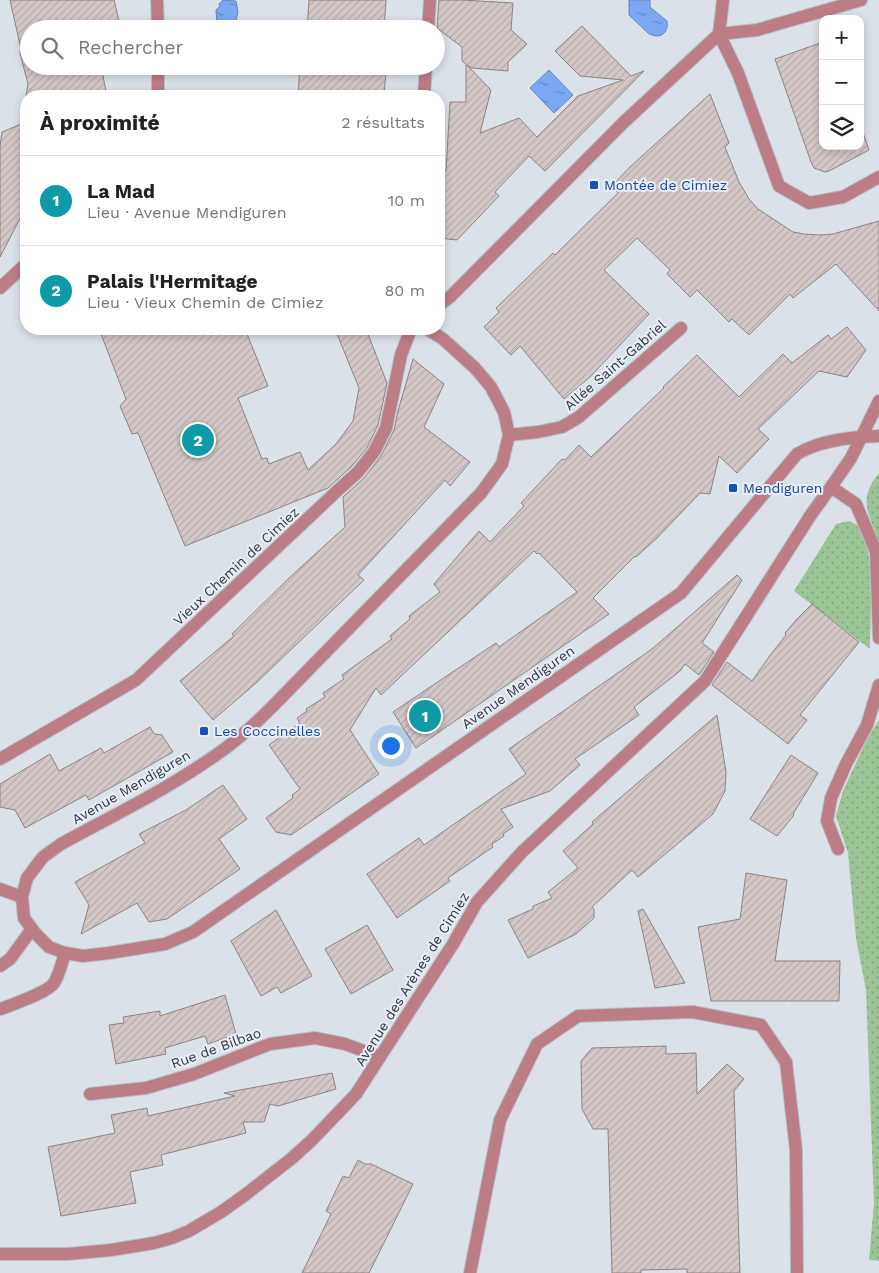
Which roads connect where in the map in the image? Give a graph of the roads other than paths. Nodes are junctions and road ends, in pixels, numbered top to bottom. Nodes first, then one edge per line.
1 (157, 0) edge
2 (430, 0) edge
3 (722, 0) edge
4 (862, 0) edge
5 (158, 20) edge
6 (429, 20) edge
7 (719, 34) junction
8 (158, 75) edge
9 (425, 75) edge
10 (158, 90) edge
11 (424, 90) edge
12 (879, 177) edge
13 (20, 270) edge
14 (0, 288) edge
15 (445, 301) edge
16 (681, 328) dead end
17 (408, 335) edge
18 (437, 335) edge
19 (879, 401) edge
20 (509, 435) junction
21 (879, 436) edge
22 (861, 437) junction
23 (831, 487) junction
24 (879, 638) edge
25 (879, 685) edge
26 (0, 759) edge
27 (838, 849) dead end
28 (0, 889) edge
29 (22, 896) junction
30 (32, 930) junction
31 (65, 954) junction
32 (0, 966) edge
33 (1, 1009) dead end
34 (380, 1058) junction
35 (90, 1094) dead end
36 (0, 1254) edge
37 (470, 1273) edge
38 (797, 1273) edge

1 - 5 street
2 - 6 street
3 - 7 street
4 - 7 street
7 - 12 street
7 - 15 street
8 - 10 street
9 - 11 street
13 - 14 street
16 - 20 street, Allée Saint-Gabriel
17 - 26 street, Vieux Chemin de Cimiez
18 - 20 street, Avenue Mendiguren
19 - 22 street, Avenue des Arènes de Cimiez
20 - 29 street, Avenue Mendiguren
21 - 22 street, Avenue Mendiguren
22 - 23 street, Avenue des Arènes de Cimiez
22 - 31 street, Avenue Mendiguren
23 - 24 street
23 - 34 street, Avenue des Arènes de Cimiez
25 - 27 street
28 - 29 street
29 - 30 street, Avenue Mendiguren
30 - 31 street, Avenue Mendiguren
30 - 32 street
31 - 33 street
34 - 35 street, Rue de Bilbao
34 - 36 street, Avenue des Arènes de Cimiez
37 - 38 street

